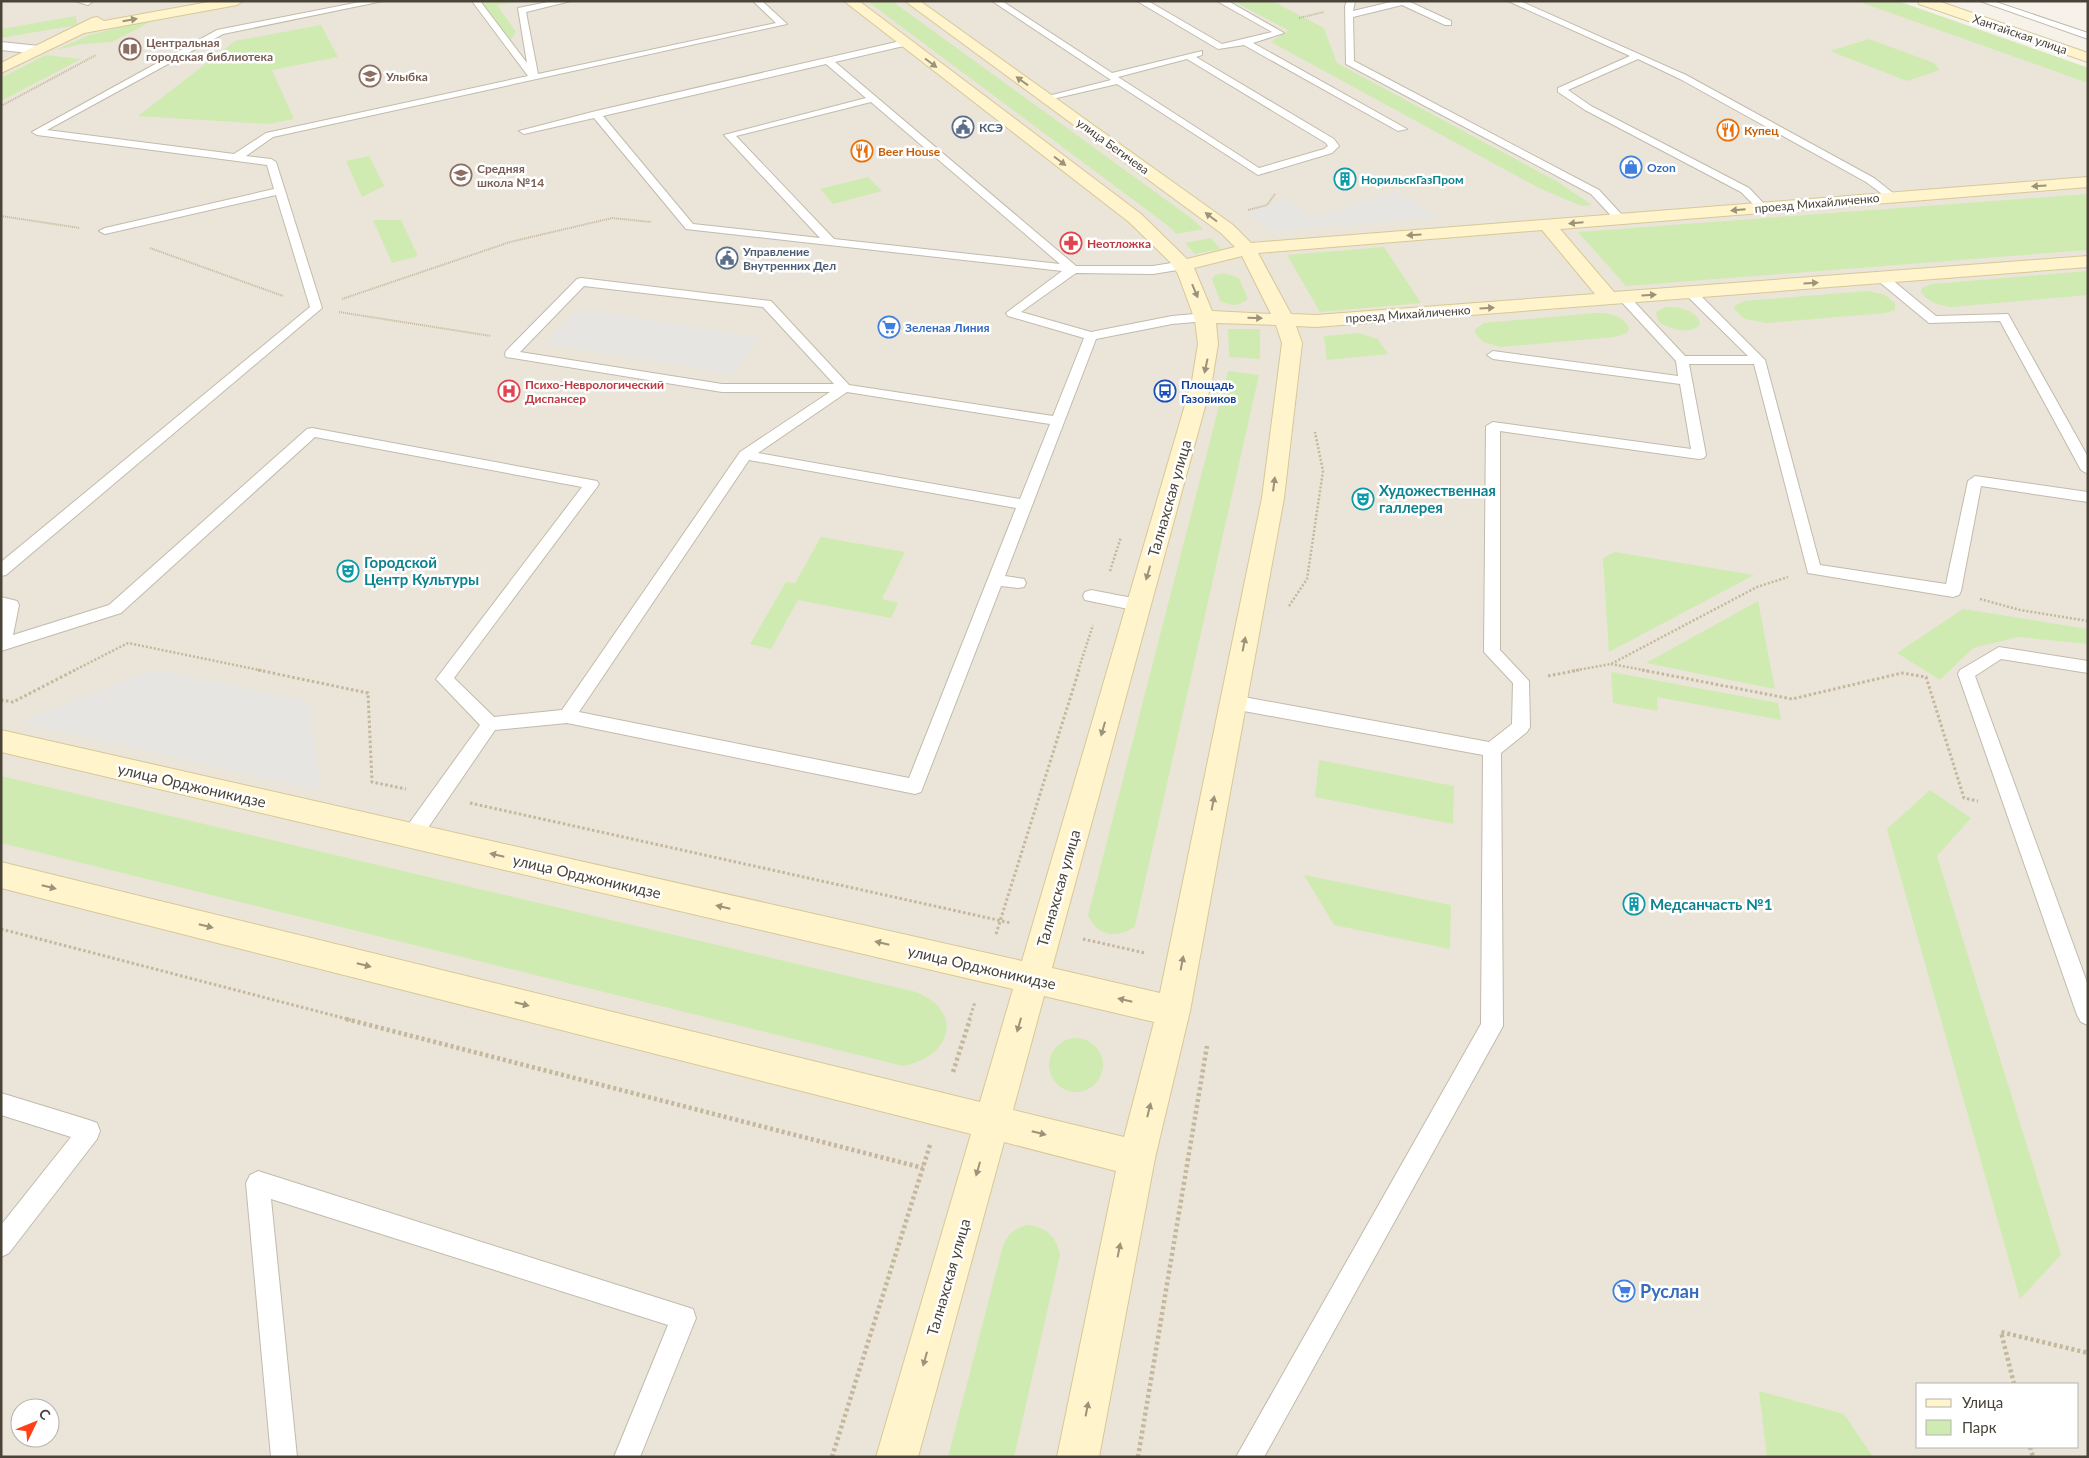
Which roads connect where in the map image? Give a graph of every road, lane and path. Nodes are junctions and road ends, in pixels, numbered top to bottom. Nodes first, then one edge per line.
1 (78, 1) edge
2 (237, 1) edge
3 (379, 1) edge
4 (476, 1) edge
5 (566, 1) edge
6 (757, 1) edge
7 (850, 1) edge
8 (910, 1) edge
9 (996, 1) edge
10 (1141, 1) edge
11 (1221, 1) edge
12 (1351, 1) edge
13 (1401, 1) edge
14 (1512, 1) edge
15 (1924, 1) edge
16 (1984, 1) edge
17 (88, 2) edge
18 (121, 9) dead end
19 (1349, 15) junction
20 (1448, 23) dead end
21 (82, 29) junction
22 (2088, 36) edge
23 (1244, 42) junction
24 (905, 43) junction
25 (1, 46) edge
26 (1222, 47) junction
27 (39, 50) junction
28 (104, 51) dead end
29 (1188, 56) junction
30 (1638, 56) junction
31 (2088, 58) edge
32 (828, 61) junction
33 (1, 69) edge
34 (534, 78) junction
35 (1114, 78) junction
36 (874, 99) junction
37 (1047, 99) junction
38 (1, 106) edge
39 (596, 114) junction
40 (1402, 129) dead end
41 (524, 131) dead end
42 (237, 157) junction
43 (2088, 182) edge
44 (280, 191) junction
45 (1893, 197) junction
46 (1763, 208) junction
47 (1, 216) edge
48 (1620, 219) junction
49 (1547, 225) junction
50 (690, 227) junction
51 (104, 231) junction
52 (830, 242) junction
53 (1247, 249) junction
54 (2088, 262) edge
55 (1184, 266) junction
56 (1073, 269) junction
57 (1881, 277) junction
58 (1690, 292) junction
59 (1616, 298) junction
60 (316, 308) junction
61 (1206, 317) junction
62 (1284, 319) junction
63 (1091, 336) junction
64 (524, 341) junction
65 (1493, 356) dead end
66 (1682, 360) junction
67 (1759, 360) junction
68 (1685, 381) junction
69 (845, 388) junction
70 (1059, 421) junction
71 (745, 455) junction
72 (2088, 470) edge
73 (2088, 497) edge
74 (1026, 505) junction
75 (1122, 534) dead end
76 (1813, 569) junction
77 (1, 571) edge
78 (996, 580) junction
79 (1018, 583) dead end
80 (1953, 591) junction
81 (1096, 597) junction
82 (1, 603) edge
83 (1138, 604) junction
84 (2088, 622) edge
85 (2, 644) edge
86 (1611, 664) junction
87 (2088, 667) edge
88 (1521, 681) junction
89 (1233, 702) junction
90 (567, 716) junction
91 (490, 724) junction
92 (1, 741) edge
93 (1492, 750) junction
94 (1964, 798) dead end
95 (412, 835) junction
96 (1, 875) edge
97 (1000, 921) junction
98 (1, 929) edge
99 (1046, 931) junction
100 (1182, 962) junction
101 (986, 967) junction
102 (1032, 978) junction
103 (1173, 1010) junction
104 (2088, 1015) edge
105 (1, 1104) edge
106 (941, 1109) junction
107 (992, 1122) junction
108 (1137, 1158) junction
109 (923, 1168) junction
110 (1, 1245) edge
111 (2088, 1353) edge
112 (2014, 1383) edge
113 (284, 1457) edge
114 (627, 1457) edge
115 (832, 1457) edge
116 (897, 1457) edge
117 (1078, 1457) edge
118 (1249, 1457) edge

1 - 17 lane
21 -> 2 street
3 - 42 lane
4 - 34 lane
5 - 34 lane
6 - 34 lane
7 - 24 street
37 -> 8 street, улица Бегичева
9 - 35 lane
10 - 26 lane
11 - 23 lane
12 - 19 lane
13 - 19 lane
13 - 20 lane
14 - 30 lane
15 - 31 street, Хантайская улица
16 - 22 lane
18 - 21 street
19 - 48 lane
21 - 27 street
23 - 26 lane
23 - 40 lane
24 - 32 lane
24 -> 55 street
25 - 27 street
26 - 29 lane
27 - 33 street
28 - 38 path
29 - 35 lane
29 - 35 lane
30 - 45 lane
30 - 46 lane
32 - 36 lane
32 - 39 lane
34 - 42 lane
35 - 37 lane
36 - 52 lane
36 - 56 lane
53 -> 37 street, улица Бегичева
39 - 41 lane
39 - 50 lane
42 - 44 lane
43 -> 45 street, проезд Михайличенко
44 - 51 lane
44 - 60 lane
45 - 46 street, проезд Михайличенко
46 -> 48 street, проезд Михайличенко
47 - 51 path
48 -> 49 street, проезд Михайличенко
49 -> 53 street, проезд Михайличенко
49 - 59 street
50 - 52 lane
50 - 60 path
51 - 60 path
52 - 56 lane
53 - 55 street, проезд Михайличенко
53 - 62 street, улица Бегичева
54 - 57 street, проезд Михайличенко
55 - 56 lane
55 -> 61 street
56 - 63 lane
58 -> 57 street, проезд Михайличенко
57 - 72 lane
59 -> 58 street, проезд Михайличенко
58 - 67 lane
62 -> 59 street, проезд Михайличенко
59 - 66 lane
60 - 64 path
60 - 77 lane
61 -> 62 street, проезд Михайличенко
61 - 63 lane
61 -> 83 street, Талнахская улица
89 -> 62 street
63 - 70 lane
64 - 69 lane
64 - 69 lane
65 - 68 lane
66 - 67 lane
66 - 68 lane
67 - 76 lane
68 - 88 lane
69 - 70 lane
69 - 71 lane
70 - 74 lane
71 - 74 lane
71 - 90 lane
73 - 80 lane
74 - 78 lane
75 - 81 path
76 - 80 lane
76 - 86 path
78 - 79 lane
78 - 90 lane
80 - 84 path
81 - 83 lane
81 - 97 path
82 - 85 lane
83 -> 99 street, Талнахская улица
85 - 91 lane
86 - 88 path
86 - 94 path
87 - 104 lane
88 - 93 lane
89 - 93 lane
100 -> 89 street
90 - 91 lane
91 - 95 lane
92 - 95 street, улица Орджоникидзе
93 - 118 lane
101 -> 95 street, улица Орджоникидзе
96 -> 106 street
97 - 99 path
97 - 101 path
98 - 109 path
99 - 100 path
99 - 102 street, Талнахская улица
103 -> 100 street
101 - 102 street, улица Орджоникидзе
101 - 106 path
103 -> 102 street, улица Орджоникидзе
102 -> 107 street, Талнахская улица
108 -> 103 street
105 - 110 lane
106 - 107 street
106 - 109 path
107 -> 108 street
107 -> 116 street, Талнахская улица
117 -> 108 street
109 - 115 path
111 - 112 path
113 - 114 lane

